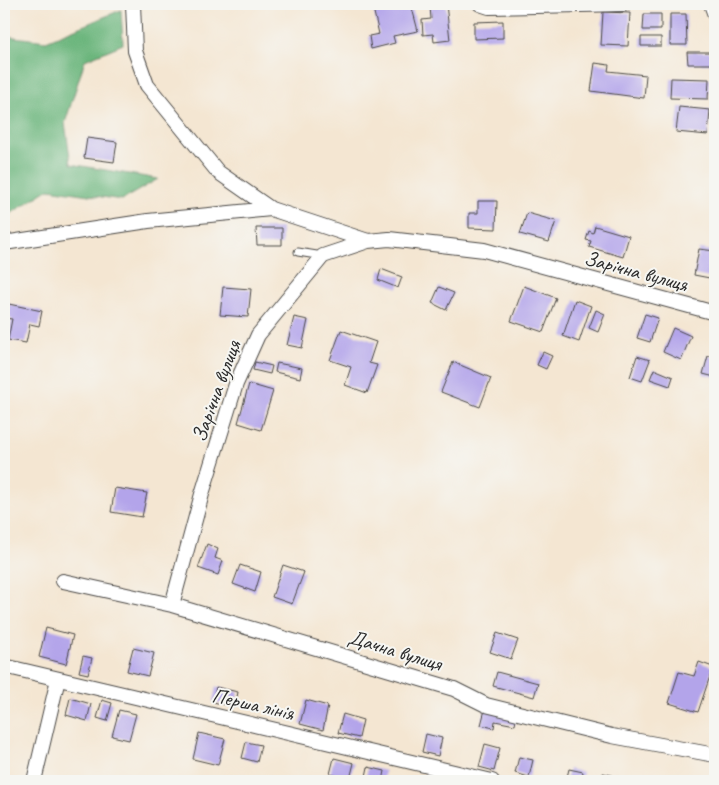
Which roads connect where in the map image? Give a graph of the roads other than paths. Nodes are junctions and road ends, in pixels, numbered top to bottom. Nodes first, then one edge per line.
1 (134, 4) edge
2 (480, 4) edge
3 (624, 4) edge
4 (711, 4) edge
5 (715, 15) edge
6 (271, 209) junction
7 (368, 241) junction
8 (4, 244) edge
9 (298, 252) dead end
10 (323, 256) junction
11 (715, 314) edge
12 (63, 581) dead end
13 (172, 605) junction
14 (4, 666) edge
15 (58, 679) junction
16 (715, 755) edge
17 (34, 781) edge
18 (492, 781) edge

1 - 6 street
2 - 3 street
4 - 5 street
6 - 7 street, Зарічна вулиця
6 - 8 street, Зарічна вулиця
7 - 10 street, Зарічна вулиця
7 - 11 street, Зарічна вулиця
9 - 10 lane
10 - 13 street, Зарічна вулиця
12 - 13 street, Дачна вулиця
13 - 16 street, Дачна вулиця
14 - 15 street, Перша лінія
15 - 17 street
15 - 18 street, Перша лінія

